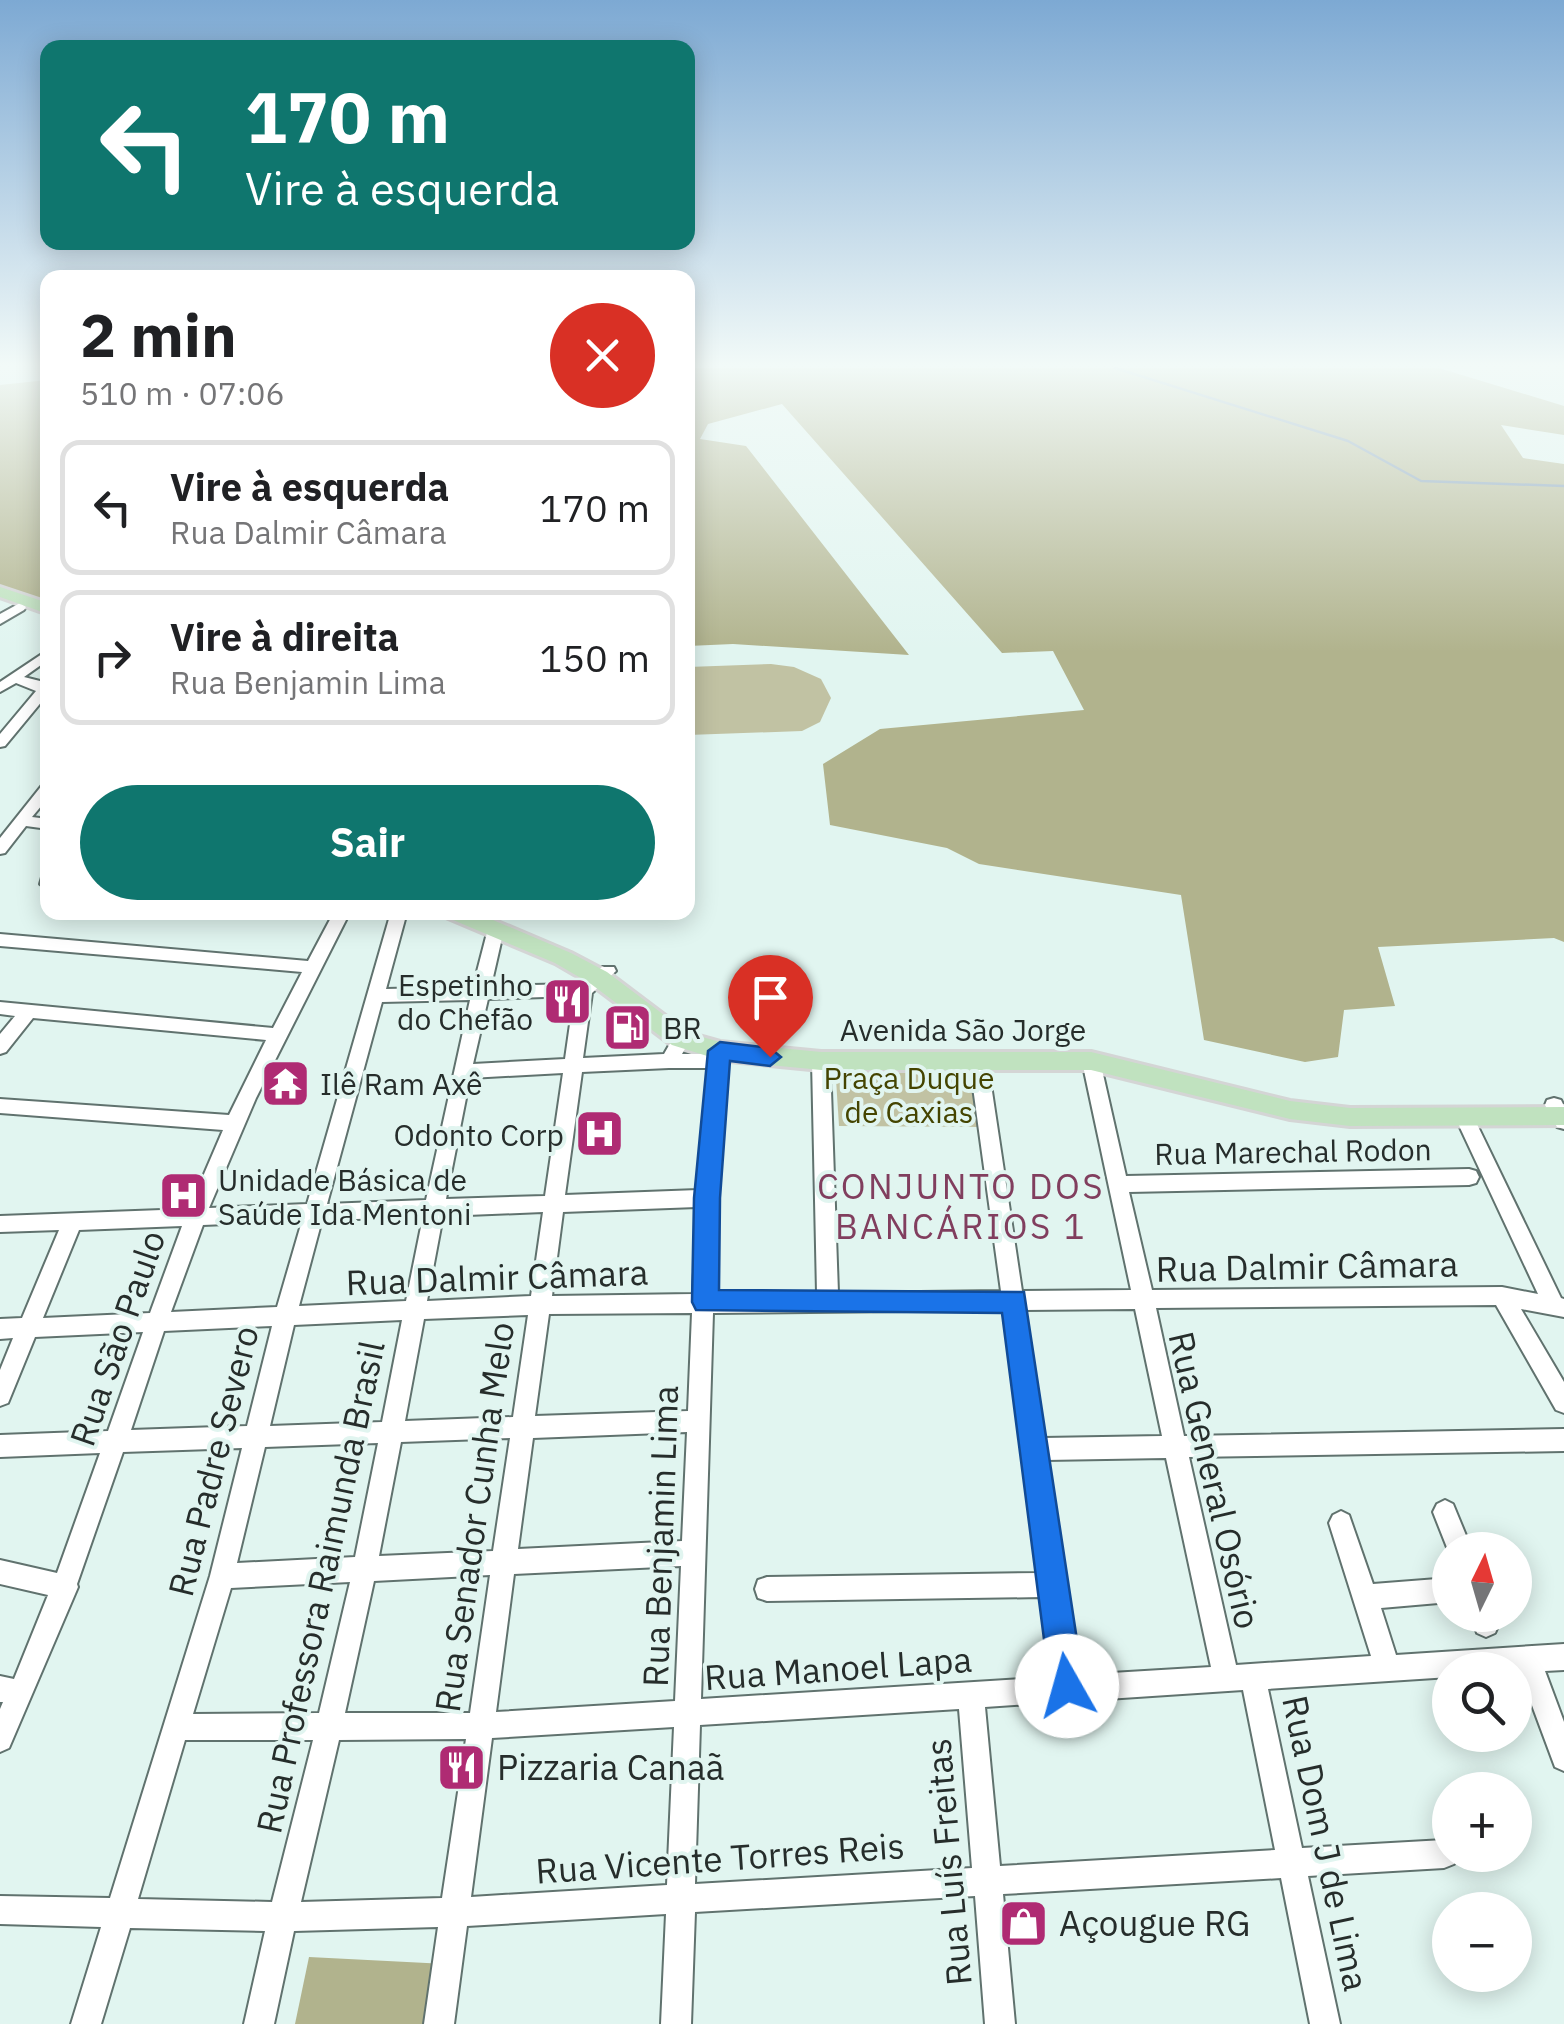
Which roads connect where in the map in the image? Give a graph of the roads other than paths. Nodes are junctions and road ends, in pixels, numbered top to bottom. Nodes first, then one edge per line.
1 (0, 592) edge
2 (0, 600) edge
3 (20, 607) junction
4 (40, 609) edge
5 (40, 611) edge
6 (0, 620) edge
7 (40, 660) edge
8 (15, 679) junction
9 (40, 685) edge
10 (0, 688) edge
11 (40, 698) edge
12 (0, 743) edge
13 (40, 798) edge
14 (22, 822) junction
15 (40, 823) edge
16 (0, 848) edge
17 (338, 920) edge
18 (397, 920) edge
19 (488, 921) edge
20 (0, 940) edge
21 (313, 967) junction
22 (597, 980) junction
23 (480, 994) junction
24 (377, 996) junction
25 (0, 1008) edge
26 (29, 1010) junction
27 (684, 1032) junction
28 (280, 1034) junction
29 (0, 1047) edge
30 (718, 1056) junction
31 (978, 1058) junction
32 (669, 1061) junction
33 (821, 1061) junction
34 (1091, 1061) junction
35 (574, 1066) junction
36 (462, 1070) junction
37 (0, 1106) edge
38 (1561, 1113) edge
39 (1465, 1118) junction
40 (234, 1123) junction
41 (1469, 1177) dead end
42 (1118, 1184) junction
43 (707, 1198) junction
44 (550, 1202) junction
45 (434, 1206) junction
46 (316, 1210) junction
47 (196, 1216) junction
48 (73, 1220) junction
49 (0, 1224) edge
50 (1502, 1296) junction
51 (1014, 1301) junction
52 (1142, 1301) junction
53 (705, 1302) junction
54 (828, 1302) junction
55 (538, 1305) junction
56 (1559, 1306) edge
57 (414, 1312) junction
58 (285, 1317) junction
59 (160, 1322) junction
60 (31, 1328) junction
61 (0, 1329) edge
62 (0, 1396) edge
63 (1564, 1403) edge
64 (700, 1421) junction
65 (522, 1428) junction
66 (394, 1430) junction
67 (254, 1436) junction
68 (119, 1440) junction
69 (1564, 1440) edge
70 (0, 1446) edge
71 (1177, 1448) junction
72 (1036, 1449) junction
73 (1445, 1512) dead end
74 (1341, 1524) dead end
75 (1453, 1532) edge
76 (694, 1553) junction
77 (503, 1564) junction
78 (365, 1570) junction
79 (0, 1572) edge
80 (222, 1576) junction
81 (1054, 1585) junction
82 (66, 1587) junction
83 (767, 1589) dead end
84 (1432, 1591) edge
85 (1364, 1597) junction
86 (1564, 1657) edge
87 (1532, 1660) edge
88 (1432, 1667) edge
89 (1388, 1670) junction
90 (1532, 1671) edge
91 (1240, 1677) junction
92 (1067, 1686) junction
93 (11, 1691) edge
94 (971, 1693) junction
95 (687, 1714) junction
96 (481, 1726) junction
97 (176, 1727) junction
98 (331, 1729) junction
99 (0, 1739) edge
100 (1564, 1758) edge
101 (1432, 1855) edge
102 (1292, 1865) junction
103 (985, 1879) junction
104 (680, 1898) junction
105 (0, 1910) edge
106 (455, 1912) junction
107 (116, 1916) junction
108 (282, 1917) junction
109 (86, 2024) edge
110 (259, 2024) edge
111 (439, 2024) edge
112 (676, 2024) edge
113 (1000, 2024) edge
114 (1325, 2024) edge

1 - 4 main road
2 - 3 main road
3 - 5 main road
3 - 6 street
7 - 8 street
8 - 9 street
8 - 10 street
11 - 12 street
13 - 14 street
14 - 15 street
14 - 16 street
17 - 21 street, Rua São Paulo
18 - 24 street, Rua Padre Severo
19 - 22 main road, Avenida São Jorge
19 - 23 street, Rua Professora Raimunda Brasil
20 - 21 street
21 - 28 street, Rua São Paulo
22 - 23 street
22 - 27 main road, Avenida São Jorge
22 - 35 street, Rua Senador Cunha Melo
23 - 24 street
23 - 36 street, Rua Professora Raimunda Brasil
24 - 46 street, Rua Padre Severo
25 - 26 street
26 - 28 street
26 - 29 street
27 - 30 main road, Avenida São Jorge
27 - 32 street
27 - 38 main road, Avenida São Jorge
28 - 40 street, Rua São Paulo
30 - 32 street
30 - 33 main road, Avenida São Jorge
30 - 43 street, Rua Benjamin Lima
31 - 33 main road, Avenida São Jorge
31 - 34 main road, Avenida São Jorge
31 - 51 street
32 - 35 street
33 - 54 street
34 - 39 main road, Avenida São Jorge
34 - 42 street, Rua General Osório
35 - 36 street
35 - 44 street, Rua Senador Cunha Melo
36 - 45 street, Rua Professora Raimunda Brasil
37 - 40 street
38 - 39 main road, Avenida São Jorge
39 - 56 street
40 - 47 street, Rua São Paulo
41 - 42 street, Rua Marechal Rodon
42 - 52 street, Rua General Osório
43 - 44 street
43 - 53 street, Rua Benjamin Lima
44 - 45 street
44 - 55 street, Rua Senador Cunha Melo
45 - 46 street
45 - 57 street, Rua Professora Raimunda Brasil
46 - 47 street
46 - 58 street, Rua Padre Severo
47 - 48 street
47 - 59 street, Rua São Paulo
48 - 49 street
48 - 60 street
50 - 52 street, Rua Dalmir Câmara
50 - 56 street, Rua Dalmir Câmara
50 - 63 street
51 - 52 street, Rua Dalmir Câmara
51 - 54 street, Rua Dalmir Câmara
51 - 72 street
52 - 71 street, Rua General Osório
53 - 54 street, Rua Dalmir Câmara
53 - 55 street, Rua Dalmir Câmara
53 - 64 street, Rua Benjamin Lima
55 - 57 street, Rua Dalmir Câmara
55 - 65 street, Rua Senador Cunha Melo
57 - 58 street, Rua Dalmir Câmara
57 - 66 street, Rua Professora Raimunda Brasil
58 - 59 street, Rua Dalmir Câmara
58 - 67 street, Rua Padre Severo
59 - 60 street, Rua Dalmir Câmara
59 - 68 street, Rua São Paulo
60 - 61 street, Rua Dalmir Câmara
60 - 62 street
64 - 65 street
64 - 76 street, Rua Benjamin Lima
65 - 66 street
65 - 77 street, Rua Senador Cunha Melo
66 - 67 street
66 - 78 street, Rua Professora Raimunda Brasil
67 - 68 street
67 - 80 street, Rua Padre Severo
68 - 70 street
68 - 82 street, Rua São Paulo
69 - 71 street
71 - 72 street
71 - 91 street, Rua General Osório
72 - 81 street
73 - 75 street
74 - 85 street
76 - 77 street
76 - 95 street, Rua Benjamin Lima
77 - 78 street
77 - 96 street, Rua Senador Cunha Melo
78 - 80 street
78 - 98 street, Rua Professora Raimunda Brasil
79 - 82 street
80 - 97 street, Rua Padre Severo
81 - 83 street
81 - 92 street
82 - 93 street, Rua São Paulo
84 - 85 street
85 - 89 street
86 - 87 street, Rua Manoel Lapa
88 - 89 street, Rua Manoel Lapa
89 - 91 street, Rua Manoel Lapa
90 - 100 street
91 - 92 street, Rua Manoel Lapa
91 - 102 street, Rua Dom J de Lima
92 - 94 street, Rua Manoel Lapa
93 - 99 street, Rua São Paulo
94 - 95 street, Rua Manoel Lapa
94 - 103 street, Rua Luís Freitas
95 - 96 street, Rua Manoel Lapa
95 - 104 street, Rua Benjamin Lima
96 - 98 street, Rua Manoel Lapa
96 - 106 street, Rua Senador Cunha Melo
97 - 98 street, Rua Manoel Lapa
97 - 107 street, Rua Padre Severo
98 - 108 street, Rua Professora Raimunda Brasil
101 - 102 street, Rua Vicente Torres Reis
102 - 103 street, Rua Vicente Torres Reis
102 - 114 street, Rua Dom J de Lima
103 - 104 street, Rua Vicente Torres Reis
103 - 113 street, Rua Luís Freitas
104 - 106 street, Rua Vicente Torres Reis
104 - 112 street, Rua Benjamin Lima
105 - 107 street, Rua Vicente Torres Reis
106 - 108 street, Rua Vicente Torres Reis
106 - 111 street, Rua Senador Cunha Melo
107 - 108 street, Rua Vicente Torres Reis
107 - 109 street, Rua Padre Severo
108 - 110 street, Rua Professora Raimunda Brasil

